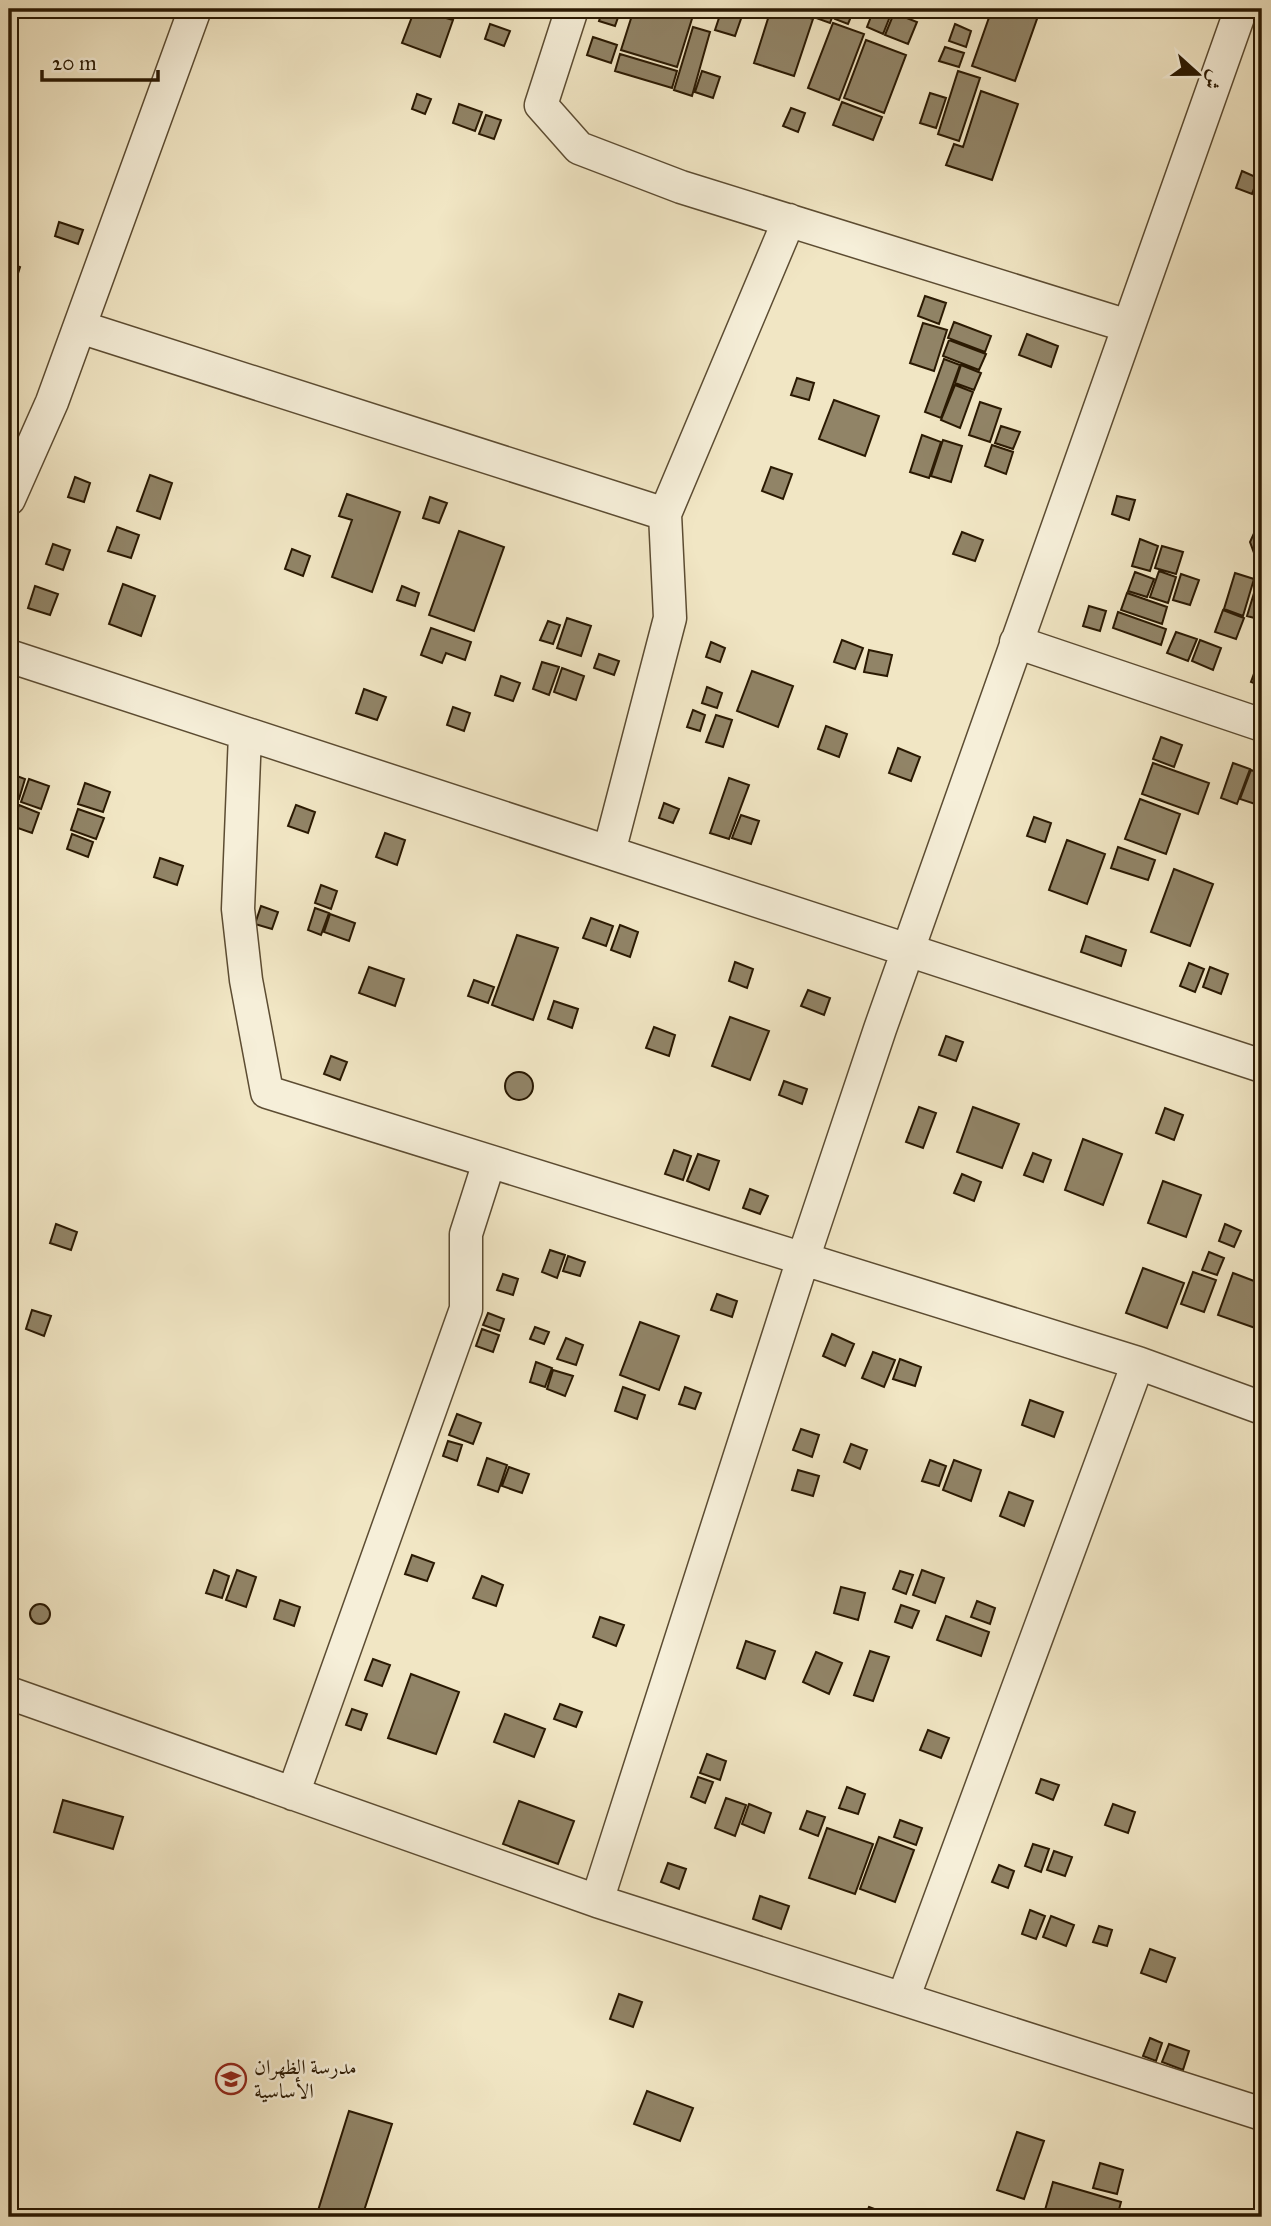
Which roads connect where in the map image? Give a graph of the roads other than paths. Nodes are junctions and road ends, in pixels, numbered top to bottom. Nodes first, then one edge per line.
1 (195, 9) edge
2 (572, 9) edge
3 (1241, 9) edge
4 (789, 220) junction
5 (1128, 326) junction
6 (80, 327) junction
7 (9, 499) edge
8 (665, 514) junction
9 (1016, 642) junction
10 (9, 656) edge
11 (1262, 725) edge
12 (246, 734) junction
13 (609, 852) junction
14 (908, 949) junction
15 (1262, 1066) edge
16 (489, 1162) junction
17 (803, 1259) junction
18 (1138, 1363) junction
19 (1262, 1408) edge
20 (9, 1693) edge
21 (293, 1794) junction
22 (597, 1901) junction
23 (903, 1999) junction
24 (1262, 2114) edge

1 - 6 street
2 - 4 street
3 - 5 street
4 - 5 street
4 - 8 street
5 - 9 street
6 - 7 street
6 - 8 street
8 - 13 street
9 - 11 street
9 - 14 street
10 - 12 street
12 - 13 street
12 - 16 street
13 - 14 street
14 - 15 street
14 - 17 street
16 - 17 street
16 - 21 street
17 - 18 street
17 - 22 street
18 - 19 street
18 - 23 street
20 - 21 street
21 - 22 street
22 - 23 street
23 - 24 street

